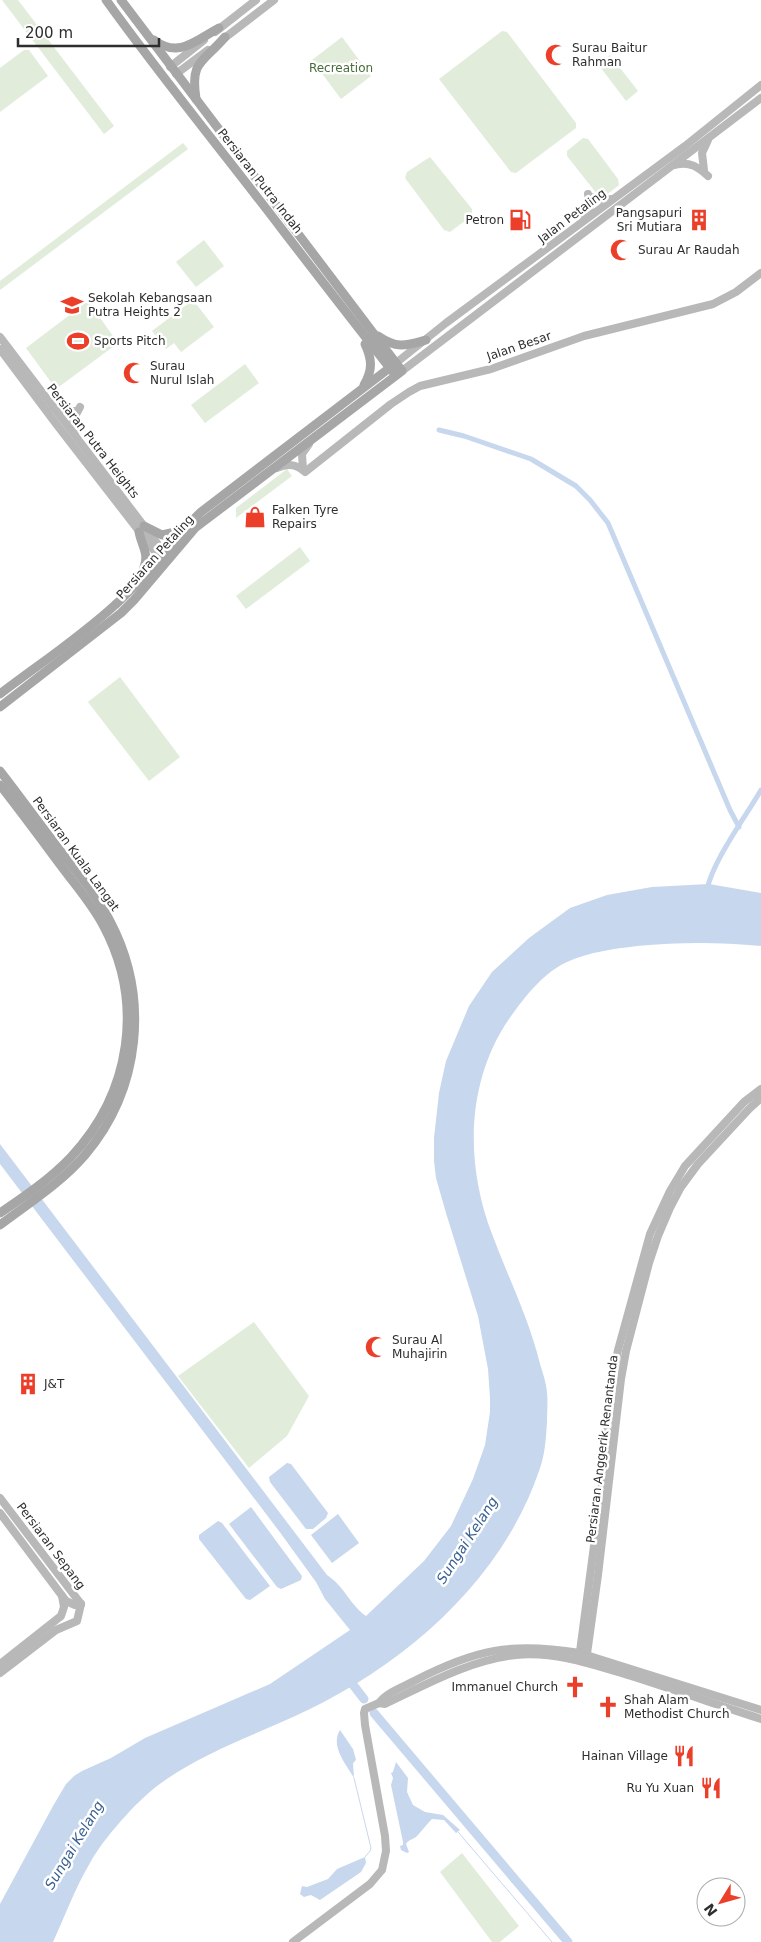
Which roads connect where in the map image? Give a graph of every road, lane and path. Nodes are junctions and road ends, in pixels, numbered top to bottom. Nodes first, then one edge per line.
1 (106, 0) edge
2 (121, 0) edge
3 (256, 0) edge
4 (274, 0) edge
5 (141, 27) junction
6 (219, 28) junction
7 (225, 37) junction
8 (140, 47) junction
9 (172, 71) junction
10 (761, 85) edge
11 (761, 98) edge
12 (196, 100) junction
13 (191, 114) junction
14 (711, 137) junction
15 (229, 142) junction
16 (219, 149) junction
17 (673, 166) junction
18 (263, 186) junction
19 (252, 190) junction
20 (613, 199) junction
21 (583, 222) junction
22 (761, 273) edge
23 (370, 329) junction
24 (362, 335) junction
25 (0, 337) edge
26 (426, 340) junction
27 (0, 349) edge
28 (396, 369) junction
29 (361, 390) junction
30 (52, 406) junction
31 (76, 437) junction
32 (313, 440) junction
33 (275, 468) junction
34 (302, 470) junction
35 (141, 529) junction
36 (181, 531) junction
37 (164, 558) junction
38 (138, 582) junction
39 (0, 694) edge
40 (0, 707) edge
41 (0, 771) edge
42 (0, 785) edge
43 (55, 850) junction
44 (761, 1088) edge
45 (758, 1098) edge
46 (24, 1202) junction
47 (0, 1213) edge
48 (0, 1225) edge
49 (612, 1378) junction
50 (621, 1379) junction
51 (0, 1498) edge
52 (0, 1514) edge
53 (42, 1554) junction
54 (35, 1559) junction
55 (62, 1596) junction
56 (81, 1604) junction
57 (586, 1638) junction
58 (551, 1648) junction
59 (583, 1657) junction
60 (602, 1660) junction
61 (1, 1662) edge
62 (0, 1673) edge
63 (381, 1700) junction
64 (761, 1710) edge
65 (761, 1719) edge
66 (294, 1941) edge

1 - 8 main road, Persiaran Putra Indah
2 - 5 main road, Persiaran Putra Indah
3 - 6 main road
4 - 7 main road
5 - 6 main road
5 - 9 main road, Persiaran Putra Indah
6 - 9 main road
7 - 9 main road
7 - 12 main road
8 - 9 main road
8 - 13 main road, Persiaran Putra Indah
9 - 12 main road, Persiaran Putra Indah
9 - 13 main road
10 - 20 main road, Jalan Petaling
11 - 14 main road, Jalan Petaling
12 - 15 main road, Persiaran Putra Indah
13 - 16 main road, Persiaran Putra Indah
14 - 17 main road, Jalan Petaling
14 - 17 main road
15 - 16 main road
15 - 18 main road, Persiaran Putra Indah
16 - 19 main road, Persiaran Putra Indah
17 - 28 main road, Jalan Petaling
18 - 19 main road
18 - 23 main road, Persiaran Putra Indah
19 - 24 main road, Persiaran Putra Indah
20 - 21 main road, Jalan Petaling
20 - 21 main road
21 - 26 main road, Jalan Petaling
22 - 34 main road, Jalan Besar
23 - 26 main road
23 - 28 main road, Persiaran Putra Indah
24 - 28 main road, Persiaran Putra Indah
24 - 29 main road
25 - 30 main road, Persiaran Putra Heights
26 - 28 main road, Jalan Petaling
27 - 35 main road, Persiaran Putra Heights
28 - 29 main road, Persiaran Petaling
28 - 32 main road, Persiaran Petaling
29 - 36 main road, Persiaran Petaling
30 - 31 main road, Persiaran Putra Heights
30 - 31 main road
31 - 35 main road, Persiaran Putra Heights
32 - 33 main road, Persiaran Petaling
32 - 34 main road
33 - 34 main road
33 - 37 main road, Persiaran Petaling
35 - 36 main road
35 - 37 main road, Persiaran Putra Heights
35 - 38 main road
36 - 37 main road, Persiaran Petaling
37 - 38 main road, Persiaran Petaling
37 - 40 main road, Persiaran Petaling
38 - 39 main road, Persiaran Petaling
41 - 43 main road, Persiaran Kuala Langat
42 - 43 main road, Persiaran Kuala Langat
43 - 46 main road, Persiaran Kuala Langat
44 - 45 main road, Persiaran Anggerik Renantanda
45 - 49 main road, Persiaran Anggerik Renantanda
45 - 50 main road, Persiaran Anggerik Renantanda
46 - 47 main road
46 - 48 main road
49 - 50 main road
49 - 57 main road, Persiaran Anggerik Renantanda
50 - 57 main road, Persiaran Anggerik Renantanda
51 - 53 main road, Persiaran Sepang
52 - 54 main road, Persiaran Sepang
53 - 54 main road
53 - 56 main road, Persiaran Sepang
54 - 55 main road, Persiaran Sepang
55 - 56 main road, Persiaran Sepang
55 - 61 main road
56 - 62 main road
57 - 58 main road
57 - 59 main road
57 - 60 main road
58 - 59 main road
58 - 63 main road
59 - 60 main road
59 - 63 main road
59 - 65 main road
60 - 64 main road
63 - 66 main road

